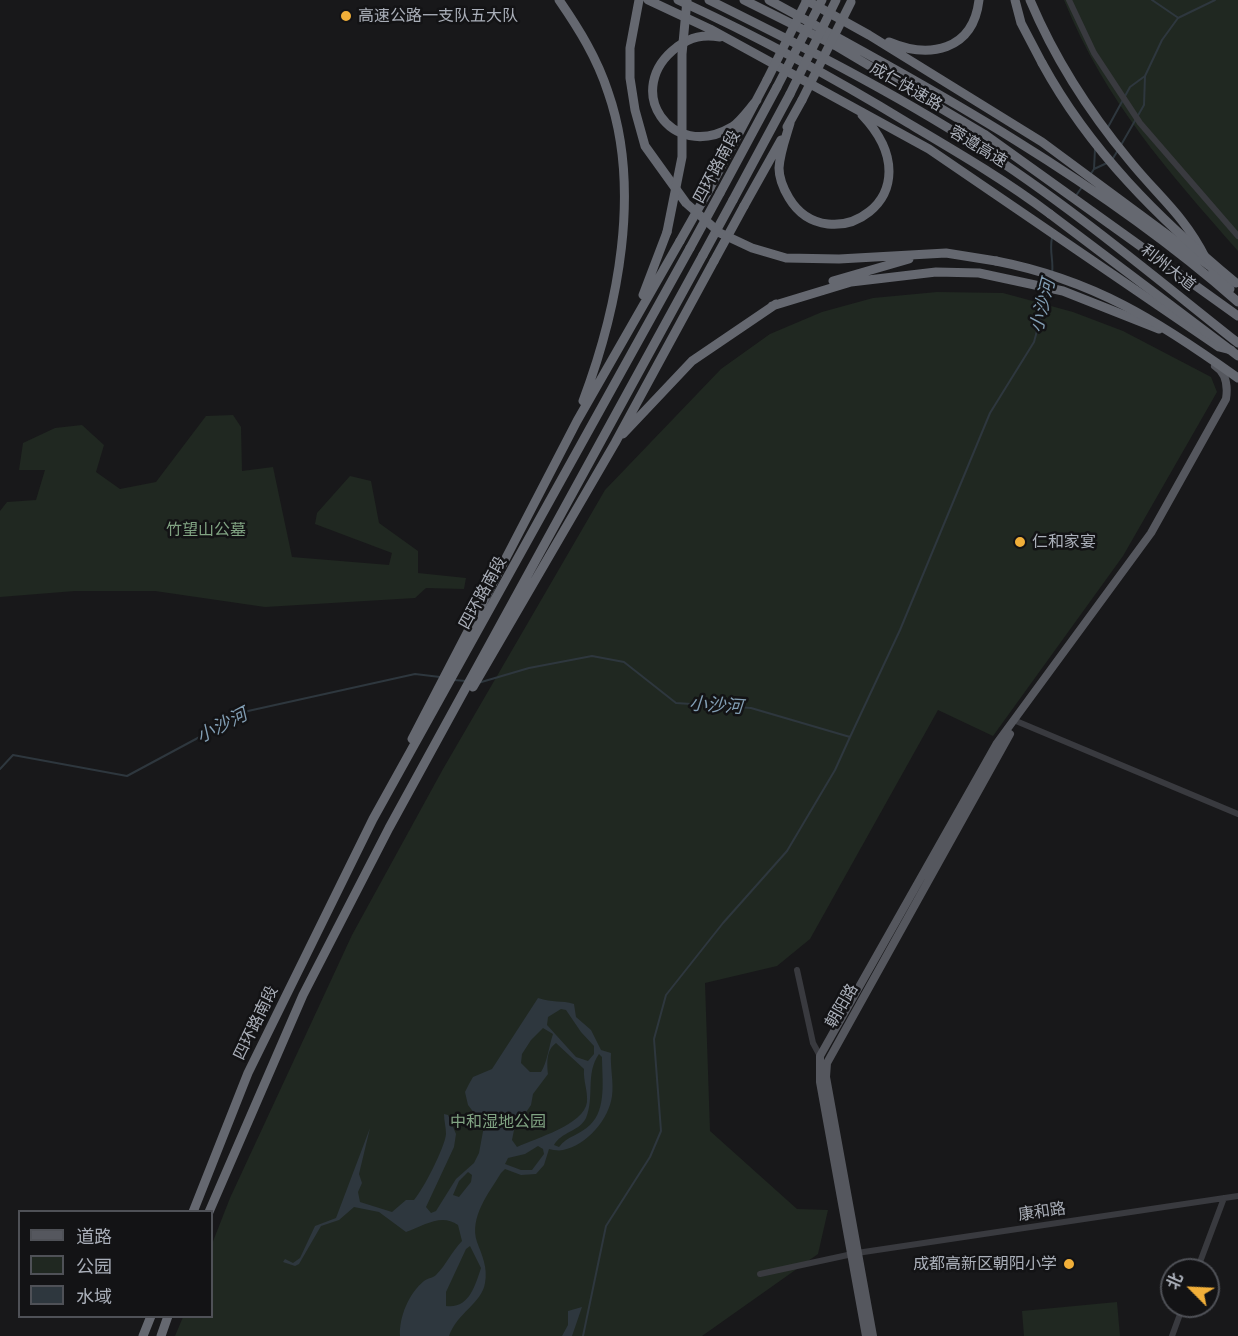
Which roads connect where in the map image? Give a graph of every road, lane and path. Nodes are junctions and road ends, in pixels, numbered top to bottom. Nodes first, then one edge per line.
1 (559, 0) edge
2 (639, 0) edge
3 (648, 0) edge
4 (678, 0) edge
5 (687, 0) edge
6 (709, 0) edge
7 (744, 0) edge
8 (769, 0) edge
9 (807, 0) edge
10 (822, 0) edge
11 (836, 0) edge
12 (979, 0) edge
13 (1010, 0) edge
14 (1015, 0) edge
15 (1030, 0) edge
16 (1069, 0) edge
17 (852, 1) edge
18 (1021, 23) junction
19 (869, 35) junction
20 (728, 39) junction
21 (757, 100) junction
22 (854, 107) junction
23 (790, 123) junction
24 (1086, 205) joint
25 (1079, 217) joint
26 (1238, 236) edge
27 (928, 254) junction
28 (1211, 267) junction
29 (1238, 285) edge
30 (1238, 297) edge
31 (1238, 302) edge
32 (772, 306) junction
33 (1238, 316) edge
34 (1159, 329) joint
35 (1238, 343) edge
36 (620, 346) junction
37 (1219, 347) junction
38 (1190, 350) junction
39 (1238, 354) edge
40 (1238, 378) edge
41 (585, 402) junction
42 (628, 423) junction
43 (486, 657) junction
44 (1016, 721) junction
45 (1238, 814) edge
46 (373, 819) junction
47 (797, 970) dead end
48 (820, 1056) junction
49 (1238, 1196) edge
50 (1224, 1198) junction
51 (194, 1210) edge
52 (210, 1210) edge
53 (854, 1254) junction
54 (1202, 1258) edge
55 (760, 1274) dead end
56 (151, 1318) edge
57 (168, 1318) edge
58 (1179, 1318) edge
59 (143, 1336) edge
60 (161, 1336) edge
61 (866, 1336) edge
62 (873, 1336) edge
63 (1172, 1336) edge

1 - 41 highway
2 - 27 highway
3 - 20 highway
4 - 39 highway, 蓉遵高速, bridge
5 - 36 highway, bridge
6 - 25 highway, 成仁快速路
7 - 24 highway, 成仁快速路
8 - 31 highway, 蓉遵高速
9 - 19 highway
9 - 21 highway, bridge
10 - 46 highway, 四环路南段, bridge
11 - 43 highway, 四环路南段, bridge
12 - 19 highway
13 - 18 highway
14 - 18 highway
15 - 28 highway
16 - 26 street
17 - 23 highway, bridge
18 - 29 highway, bridge
19 - 28 highway
20 - 21 highway
20 - 22 highway
21 - 36 highway, bridge
22 - 23 highway
22 - 37 highway
23 - 42 highway, bridge
24 - 33 highway, 利州大道
25 - 35 highway, 利州大道
27 - 32 highway
27 - 40 highway, bridge
28 - 30 highway
32 - 34 highway
32 - 42 highway
34 - 38 main road
36 - 41 highway
37 - 38 highway
37 - 39 highway
38 - 44 main road
41 - 46 highway
42 - 43 highway
43 - 52 highway, 四环路南段
44 - 45 street
44 - 48 main road
44 - 53 main road, 朝阳路
46 - 51 highway, 四环路南段
47 - 48 street, 朝阳路
48 - 53 main road, 朝阳路
49 - 50 street, 康和路
50 - 53 street, 康和路
50 - 54 street
53 - 55 street, 康和路
53 - 61 main road, 朝阳路
53 - 62 main road, 朝阳路
56 - 59 highway
57 - 60 highway
58 - 63 street

